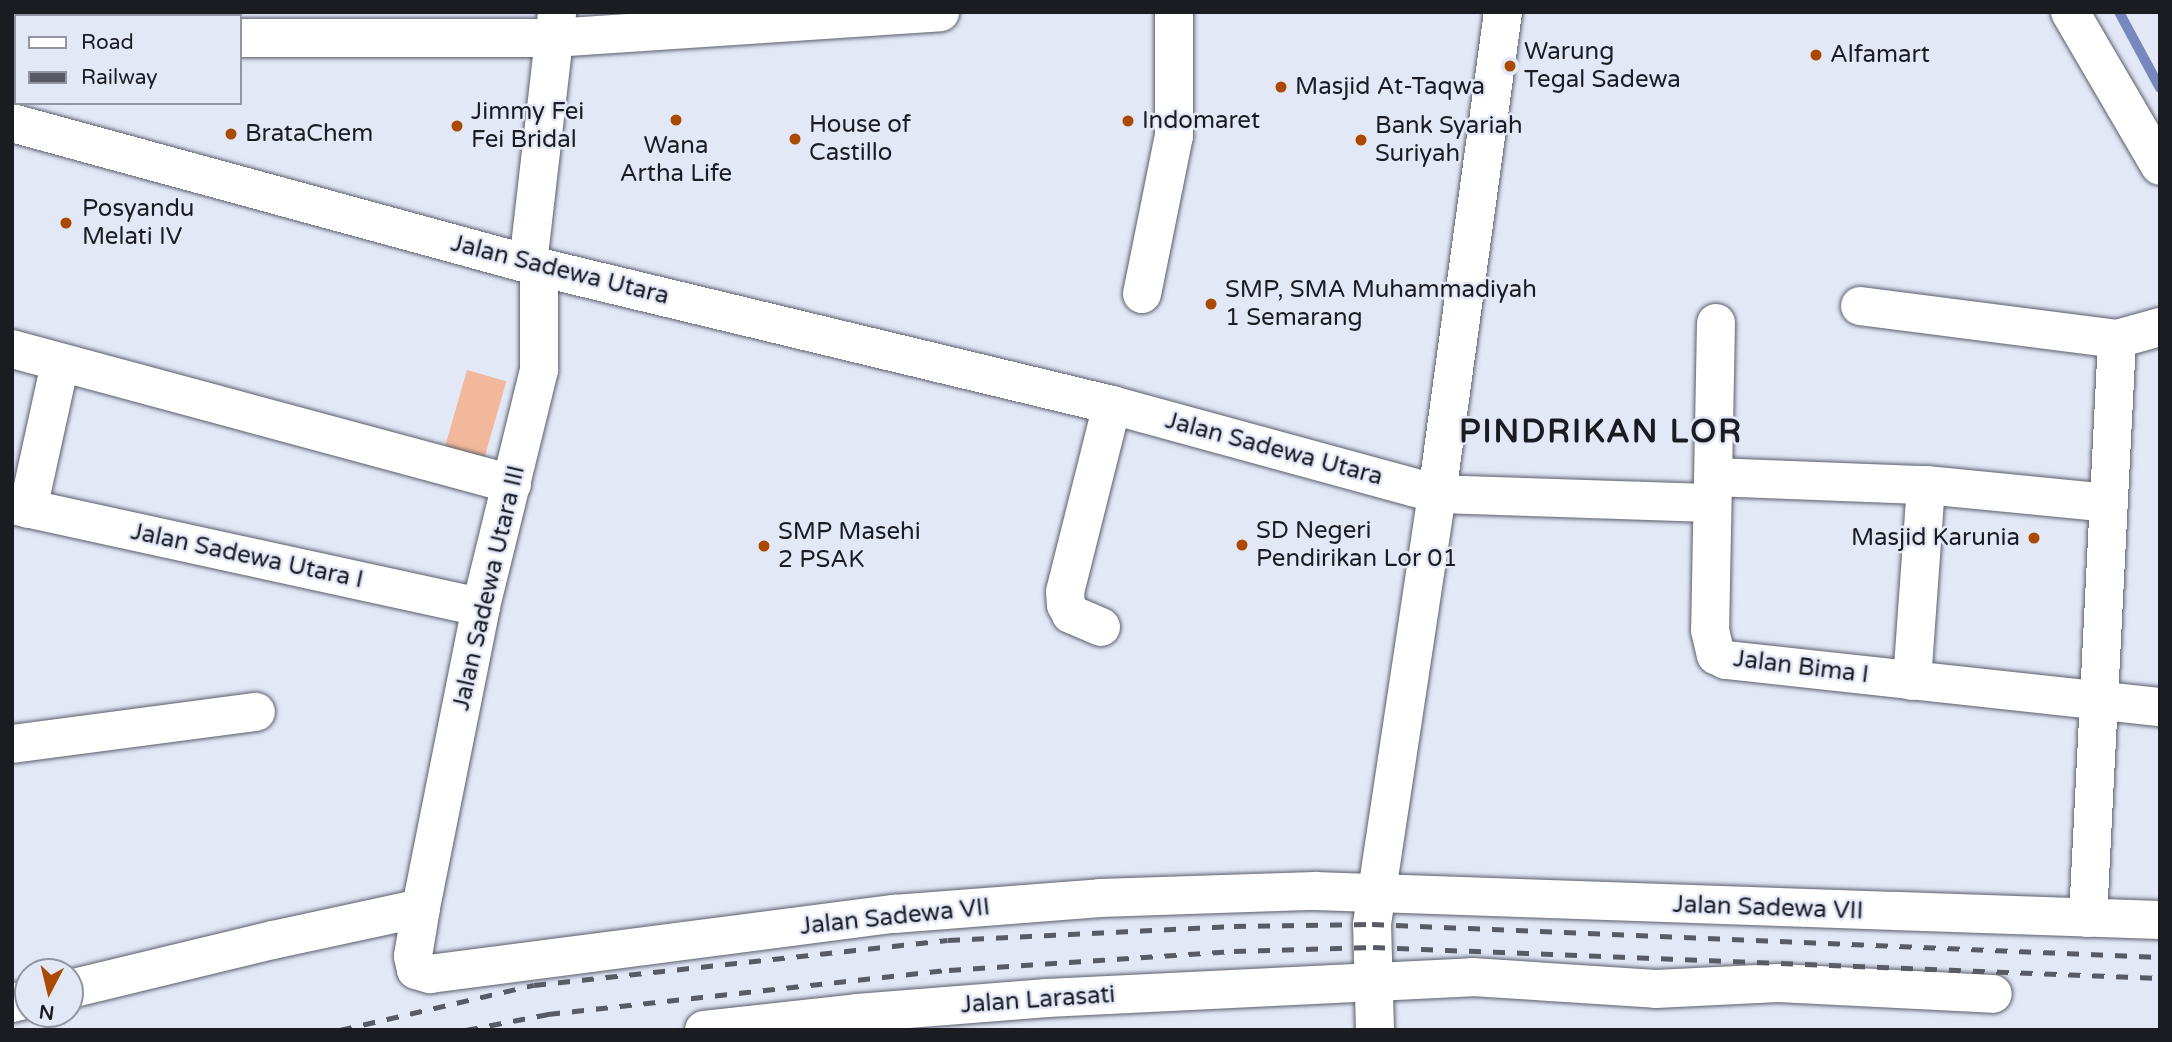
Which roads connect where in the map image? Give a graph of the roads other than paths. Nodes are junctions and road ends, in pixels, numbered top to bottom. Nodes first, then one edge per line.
1 (940, 12) edge
2 (1174, 12) edge
3 (1503, 12) edge
4 (2070, 12) edge
5 (555, 25) edge
6 (242, 38) edge
7 (12, 123) edge
8 (2160, 166) edge
9 (534, 265) junction
10 (1142, 295) dead end
11 (1860, 306) dead end
12 (1716, 323) dead end
13 (2160, 327) edge
14 (2117, 340) junction
15 (12, 349) edge
16 (60, 363) junction
17 (1112, 405) junction
18 (512, 484) junction
19 (1926, 485) junction
20 (1712, 490) junction
21 (1437, 494) junction
22 (2108, 503) junction
23 (20, 507) edge
24 (481, 607) junction
25 (1101, 627) dead end
26 (1912, 681) junction
27 (2101, 701) junction
28 (2160, 707) edge
29 (256, 712) dead end
30 (12, 744) edge
31 (1375, 904) junction
32 (421, 908) junction
33 (2088, 918) junction
34 (2160, 920) edge
35 (416, 970) joint
36 (1373, 983) junction
37 (84, 986) edge
38 (1993, 994) dead end
39 (704, 1030) edge
40 (1375, 1030) edge

1 - 5 street
2 - 10 street
3 - 21 street
4 - 8 street
5 - 6 street
5 - 9 street, Jalan Sadewa Utara III
7 - 9 street, Jalan Sadewa Utara
9 - 17 street, Jalan Sadewa Utara
9 - 18 street, Jalan Sadewa Utara III
11 - 14 street
12 - 20 street, Jalan Bima I
13 - 14 street
14 - 22 street
15 - 16 street
16 - 18 street
16 - 23 street
17 - 21 street, Jalan Sadewa Utara
17 - 25 street
18 - 24 street, Jalan Sadewa Utara III
19 - 20 street
19 - 22 street
19 - 26 street
20 - 21 street
20 - 26 street, Jalan Bima I
21 - 31 street
22 - 27 street
23 - 24 street, Jalan Sadewa Utara I
24 - 32 street, Jalan Sadewa Utara III
26 - 27 street, Jalan Bima I
27 - 28 street, Jalan Bima I
27 - 33 street
29 - 30 street
31 - 33 street, Jalan Sadewa VII
31 - 35 street, Jalan Sadewa VII
31 - 36 street
32 - 35 street, Jalan Sadewa Utara III
32 - 37 street
33 - 34 street, Jalan Sadewa VII
36 - 38 street, Jalan Larasati
36 - 39 street, Jalan Larasati
36 - 40 street

